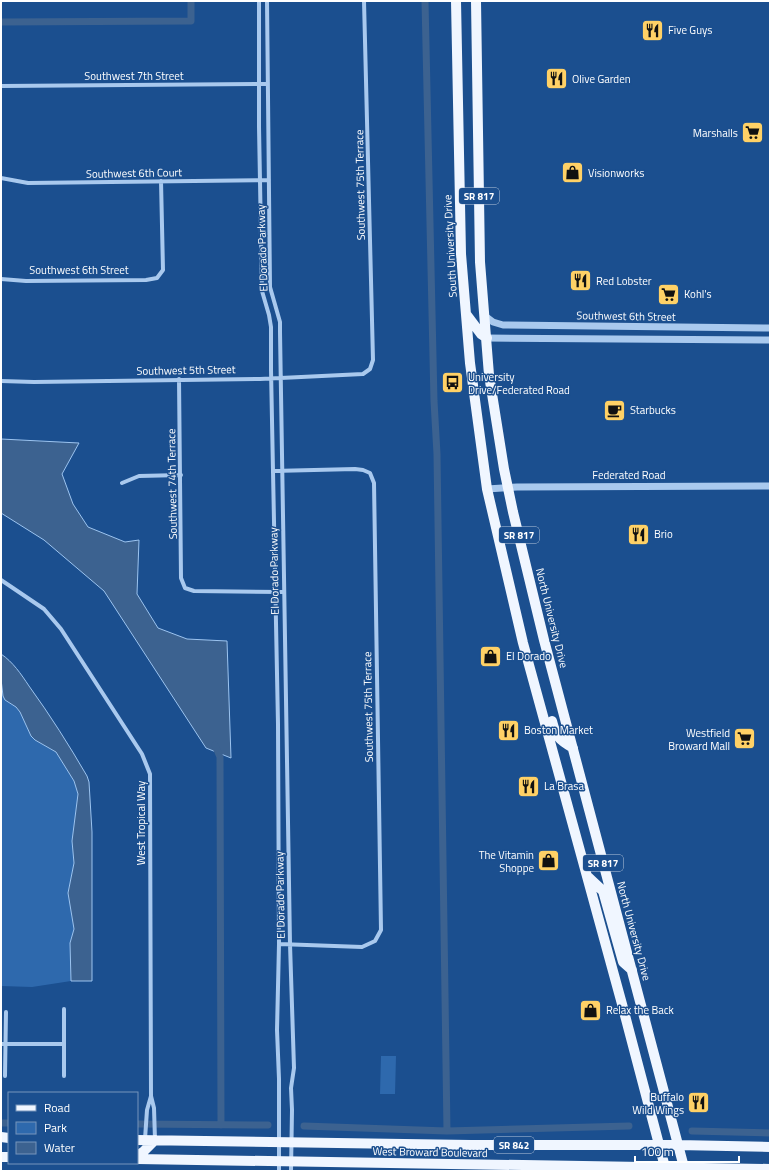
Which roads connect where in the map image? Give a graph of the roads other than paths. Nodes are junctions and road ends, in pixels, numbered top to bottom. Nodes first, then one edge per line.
1 (259, 1) edge
2 (267, 1) edge
3 (364, 1) edge
4 (456, 1) edge
5 (476, 1) edge
6 (259, 84) junction
7 (268, 84) junction
8 (1, 86) edge
9 (1, 178) edge
10 (260, 180) junction
11 (269, 180) junction
12 (161, 181) junction
13 (1, 279) edge
14 (465, 314) junction
15 (485, 316) junction
16 (770, 328) edge
17 (487, 338) junction
18 (770, 340) edge
19 (370, 369) joint
20 (281, 377) junction
21 (271, 378) junction
22 (179, 379) junction
23 (1, 381) edge
24 (273, 471) junction
25 (282, 471) junction
26 (181, 475) junction
27 (122, 483) dead end
28 (770, 486) edge
29 (508, 487) junction
30 (487, 489) junction
31 (1, 580) edge
32 (275, 592) junction
33 (283, 592) junction
34 (512, 596) junction
35 (573, 748) junction
36 (586, 875) junction
37 (279, 944) junction
38 (290, 944) junction
39 (632, 970) junction
40 (64, 1009) dead end
41 (6, 1012) dead end
42 (4, 1044) edge
43 (64, 1044) junction
44 (5, 1076) dead end
45 (64, 1076) dead end
46 (151, 1096) junction
47 (146, 1140) edge
48 (280, 1141) junction
49 (292, 1141) junction
50 (660, 1145) junction
51 (678, 1145) junction
52 (770, 1147) edge
53 (138, 1155) edge
54 (138, 1159) edge
55 (279, 1166) edge
56 (292, 1166) edge
57 (438, 1168) edge
58 (770, 1168) edge
59 (582, 1169) edge
60 (665, 1169) edge
61 (684, 1169) edge

1 - 6 street, El Dorado Parkway
2 - 7 street, El Dorado Parkway
3 - 19 street, Southwest 75th Terrace
4 - 14 main road, South University Drive / SR 817
5 - 15 main road, SR 817
6 - 7 street, Southwest 7th Street
6 - 8 street, Southwest 7th Street
6 - 10 street, El Dorado Parkway
7 - 11 street, El Dorado Parkway
9 - 12 street, Southwest 6th Court
10 - 11 street, Southwest 6th Court
10 - 12 street, Southwest 6th Court
10 - 21 street, El Dorado Parkway
11 - 20 street, El Dorado Parkway
12 - 13 street, Southwest 6th Street
14 - 17 main road
14 - 30 main road, South University Drive / SR 817
15 - 16 street, Southwest 6th Street
15 - 17 main road, SR 817
17 - 18 street, Southwest 6th Street
17 - 29 main road, SR 817
19 - 20 street, Southwest 5th Street
20 - 21 street, Southwest 5th Street
20 - 25 street, El Dorado Parkway
21 - 22 street, Southwest 5th Street
21 - 24 street, El Dorado Parkway
22 - 23 street, Southwest 5th Street
22 - 26 street, Southwest 74th Terrace
24 - 25 street
24 - 32 street, El Dorado Parkway
25 - 33 street, El Dorado Parkway
25 - 38 street, Southwest 75th Terrace
26 - 27 street
26 - 32 street, Southwest 74th Terrace
28 - 29 street, Federated Road
29 - 30 street, Federated Road
29 - 35 main road, North University Drive / SR 817
30 - 34 main road, SR 817
31 - 46 street, West Tropical Way
32 - 33 street
32 - 37 street, El Dorado Parkway
33 - 38 street, El Dorado Parkway
34 - 35 main road
34 - 36 main road, SR 817
35 - 39 main road, North University Drive / SR 817
36 - 39 main road
36 - 50 main road, SR 817
37 - 38 street
37 - 48 street, El Dorado Parkway
38 - 49 street, El Dorado Parkway
39 - 51 main road, North University Drive / SR 817
40 - 43 street
41 - 42 street
42 - 43 street
42 - 44 street
43 - 45 street
46 - 47 street, West Tropical Way
46 - 47 street, West Tropical Way
47 - 48 main road, West Broward Boulevard / SR 842
47 - 53 main road
48 - 49 main road, West Broward Boulevard / SR 842
48 - 55 street, El Dorado Parkway
49 - 50 main road, West Broward Boulevard / SR 842
49 - 56 street, El Dorado Parkway
50 - 51 main road, West Broward Boulevard / SR 842
50 - 60 main road, SR 817
51 - 52 main road, West Broward Boulevard
51 - 61 main road, North University Drive / SR 817
54 - 55 main road, West Broward Boulevard / SR 842
55 - 56 main road, West Broward Boulevard / SR 842
56 - 57 main road, West Broward Boulevard / SR 842
57 - 59 main road, West Broward Boulevard / SR 842
58 - 61 main road, West Broward Boulevard
59 - 60 main road, West Broward Boulevard / SR 842
60 - 61 main road, West Broward Boulevard / SR 842

